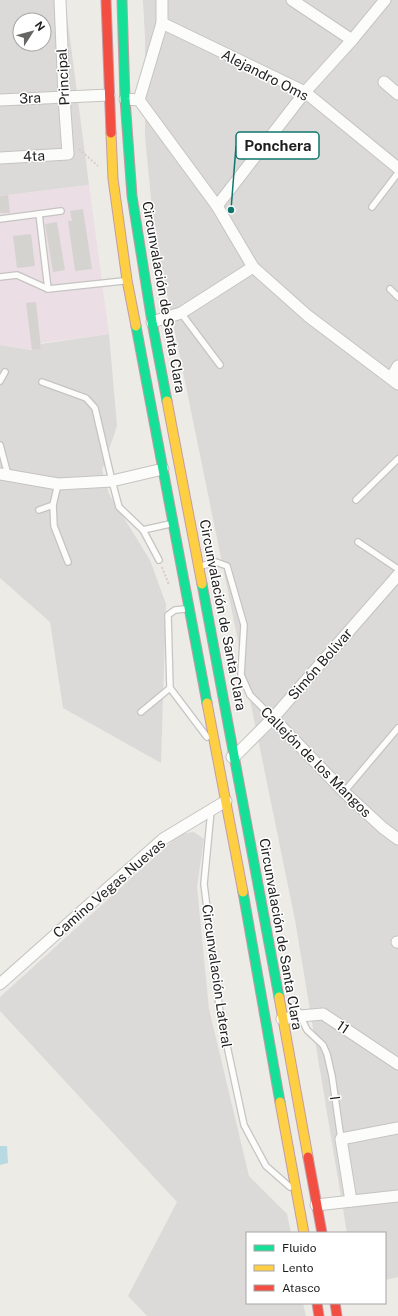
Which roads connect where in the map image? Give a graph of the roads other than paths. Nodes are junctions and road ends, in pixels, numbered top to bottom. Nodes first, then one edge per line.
1 (60, 0) edge
2 (106, 0) edge
3 (122, 0) edge
4 (162, 0) edge
5 (292, 0) edge
6 (385, 0) edge
7 (162, 23) junction
8 (352, 40) junction
9 (384, 82) dead end
10 (305, 92) junction
11 (398, 94) edge
12 (109, 95) junction
13 (64, 96) junction
14 (0, 100) edge
15 (125, 100) junction
16 (139, 100) junction
17 (68, 154) joint
18 (0, 158) edge
19 (398, 168) edge
20 (398, 173) edge
21 (216, 206) junction
22 (372, 207) dead end
23 (61, 211) dead end
24 (38, 214) junction
25 (0, 219) edge
26 (253, 267) junction
27 (0, 277) edge
28 (128, 280) junction
29 (48, 289) junction
30 (390, 289) dead end
31 (398, 297) edge
32 (181, 313) junction
33 (152, 322) junction
34 (220, 365) dead end
35 (398, 366) edge
36 (5, 372) dead end
37 (0, 381) edge
38 (394, 381) edge
39 (42, 382) dead end
40 (0, 445) edge
41 (398, 459) edge
42 (164, 469) junction
43 (4, 475) edge
44 (112, 481) junction
45 (58, 484) junction
46 (356, 500) dead end
47 (53, 505) junction
48 (39, 510) dead end
49 (174, 524) junction
50 (142, 530) junction
51 (358, 542) dead end
52 (159, 560) road end
53 (68, 562) dead end
54 (199, 566) junction
55 (398, 569) edge
56 (398, 575) edge
57 (190, 608) junction
58 (170, 688) junction
59 (142, 712) dead end
60 (273, 718) junction
61 (398, 728) edge
62 (216, 749) junction
63 (235, 756) junction
64 (219, 762) junction
65 (344, 792) junction
66 (226, 801) junction
67 (211, 811) junction
68 (398, 839) edge
69 (0, 984) edge
70 (295, 1005) dead end
71 (300, 1016) junction
72 (282, 1019) junction
73 (398, 1064) edge
74 (398, 1128) edge
75 (341, 1139) junction
76 (296, 1193) junction
77 (398, 1196) edge
78 (351, 1201) junction
79 (316, 1205) junction
80 (304, 1232) edge
81 (322, 1232) edge
82 (317, 1304) edge
83 (335, 1304) edge
84 (319, 1316) edge
85 (337, 1316) edge

1 - 13 street, Principal
2 - 12 highway
3 - 15 highway, Circunvalación de Santa Clara
4 - 7 street
5 - 8 street
6 - 8 street
7 - 10 street, Alejandro Oms
7 - 16 street
8 - 10 street
9 - 11 street
10 - 19 street, Alejandro Oms
10 - 21 street
12 - 13 street, 3ra
12 - 28 highway
13 - 14 street, 3ra
13 - 17 street, Principal
15 - 16 street
15 - 33 highway, Circunvalación de Santa Clara
16 - 21 street
17 - 18 street, 4ta
20 - 22 lane
21 - 26 street
23 - 24 lane
24 - 25 lane
24 - 29 lane
26 - 32 street
26 - 38 street
27 - 29 lane
28 - 29 lane
28 - 42 highway
30 - 31 lane
32 - 33 street
32 - 34 lane
33 - 54 highway, Circunvalación de Santa Clara
35 - 38 street
36 - 37 lane
39 - 44 lane
40 - 43 lane
41 - 46 lane
42 - 44 street
42 - 49 highway
43 - 45 street
44 - 45 street
44 - 50 lane
45 - 47 lane
47 - 48 lane
47 - 53 lane
49 - 50 lane
49 - 57 highway
50 - 52 lane
51 - 55 lane
54 - 60 lane, Callejón de los Mangos
54 - 63 highway, Circunvalación de Santa Clara
56 - 60 street, Simón Bolivar
57 - 58 lane
57 - 62 highway
58 - 59 lane
58 - 62 lane
60 - 63 street, Simón Bolivar
60 - 65 street, Callejón de los Mangos
61 - 65 lane
62 - 64 highway
63 - 64 street, Simón Bolivar
63 - 72 highway, Circunvalación de Santa Clara
64 - 66 highway
65 - 68 street, Callejón de los Mangos
66 - 67 street, Camino Vegas Nuevas
66 - 76 highway
67 - 69 street, Camino Vegas Nuevas
67 - 76 lane, Circunvalación Lateral
70 - 71 lane, I
71 - 72 street, 11
71 - 73 street, 11
71 - 75 lane, I
72 - 79 highway, Circunvalación de Santa Clara
74 - 75 street
75 - 78 street, I
76 - 80 highway
77 - 78 street
78 - 79 street
79 - 81 highway, Circunvalación de Santa Clara
82 - 84 highway
83 - 85 highway

